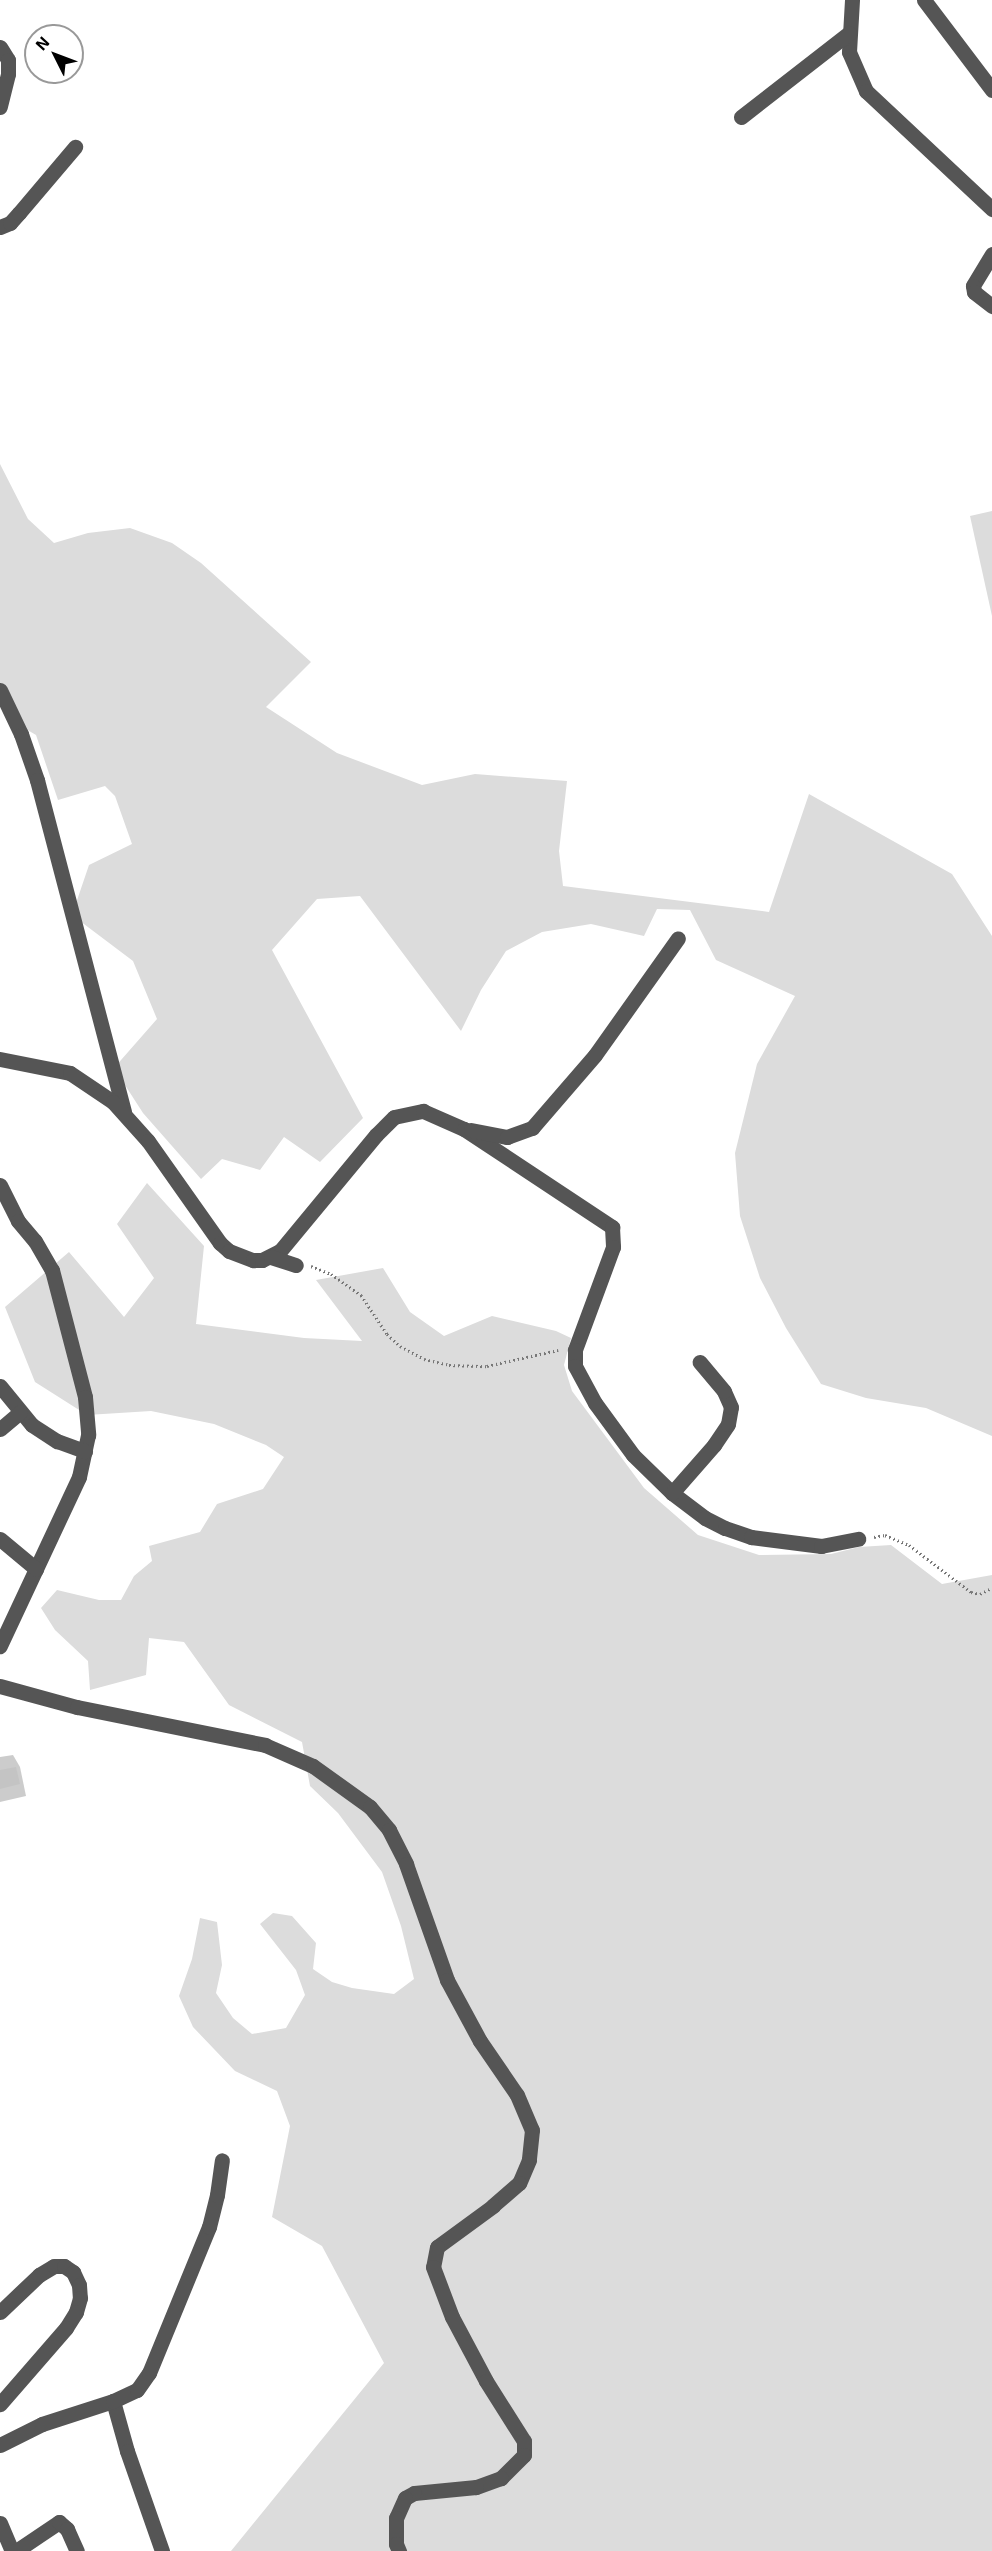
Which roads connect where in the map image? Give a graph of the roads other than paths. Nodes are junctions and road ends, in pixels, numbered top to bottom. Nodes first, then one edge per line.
1 (852, 0) edge
2 (924, 0) edge
3 (849, 33) junction
4 (0, 47) edge
5 (992, 90) edge
6 (0, 107) edge
7 (741, 117) dead end
8 (75, 147) dead end
9 (992, 209) edge
10 (0, 227) edge
11 (992, 254) edge
12 (992, 306) edge
13 (0, 690) edge
14 (678, 938) dead end
15 (0, 1059) edge
16 (123, 1112) junction
17 (464, 1129) junction
18 (0, 1185) edge
19 (271, 1257) junction
20 (296, 1265) road end
21 (700, 1362) dead end
22 (0, 1386) edge
23 (20, 1412) junction
24 (0, 1429) edge
25 (85, 1451) junction
26 (672, 1493) junction
27 (0, 1539) edge
28 (858, 1539) road end
29 (36, 1569) junction
30 (0, 1646) edge
31 (0, 1686) edge
32 (222, 2160) dead end
33 (0, 2312) edge
34 (113, 2401) junction
35 (0, 2404) edge
36 (0, 2445) edge
37 (0, 2523) edge
38 (14, 2551) edge
39 (77, 2551) edge
40 (162, 2551) edge
41 (399, 2551) edge

1 - 3 street
2 - 5 street
3 - 7 street
3 - 9 street
4 - 6 street
8 - 10 street
11 - 12 street
13 - 16 street
14 - 17 street
15 - 16 street
16 - 19 street
17 - 19 street
17 - 26 street
18 - 25 street
19 - 20 street
21 - 26 street
22 - 23 street
23 - 24 street
23 - 25 street
25 - 29 street
26 - 28 street
27 - 29 street
29 - 30 street
31 - 41 street
32 - 34 street
33 - 35 street
34 - 36 street
34 - 40 street
37 - 38 street
38 - 39 street

